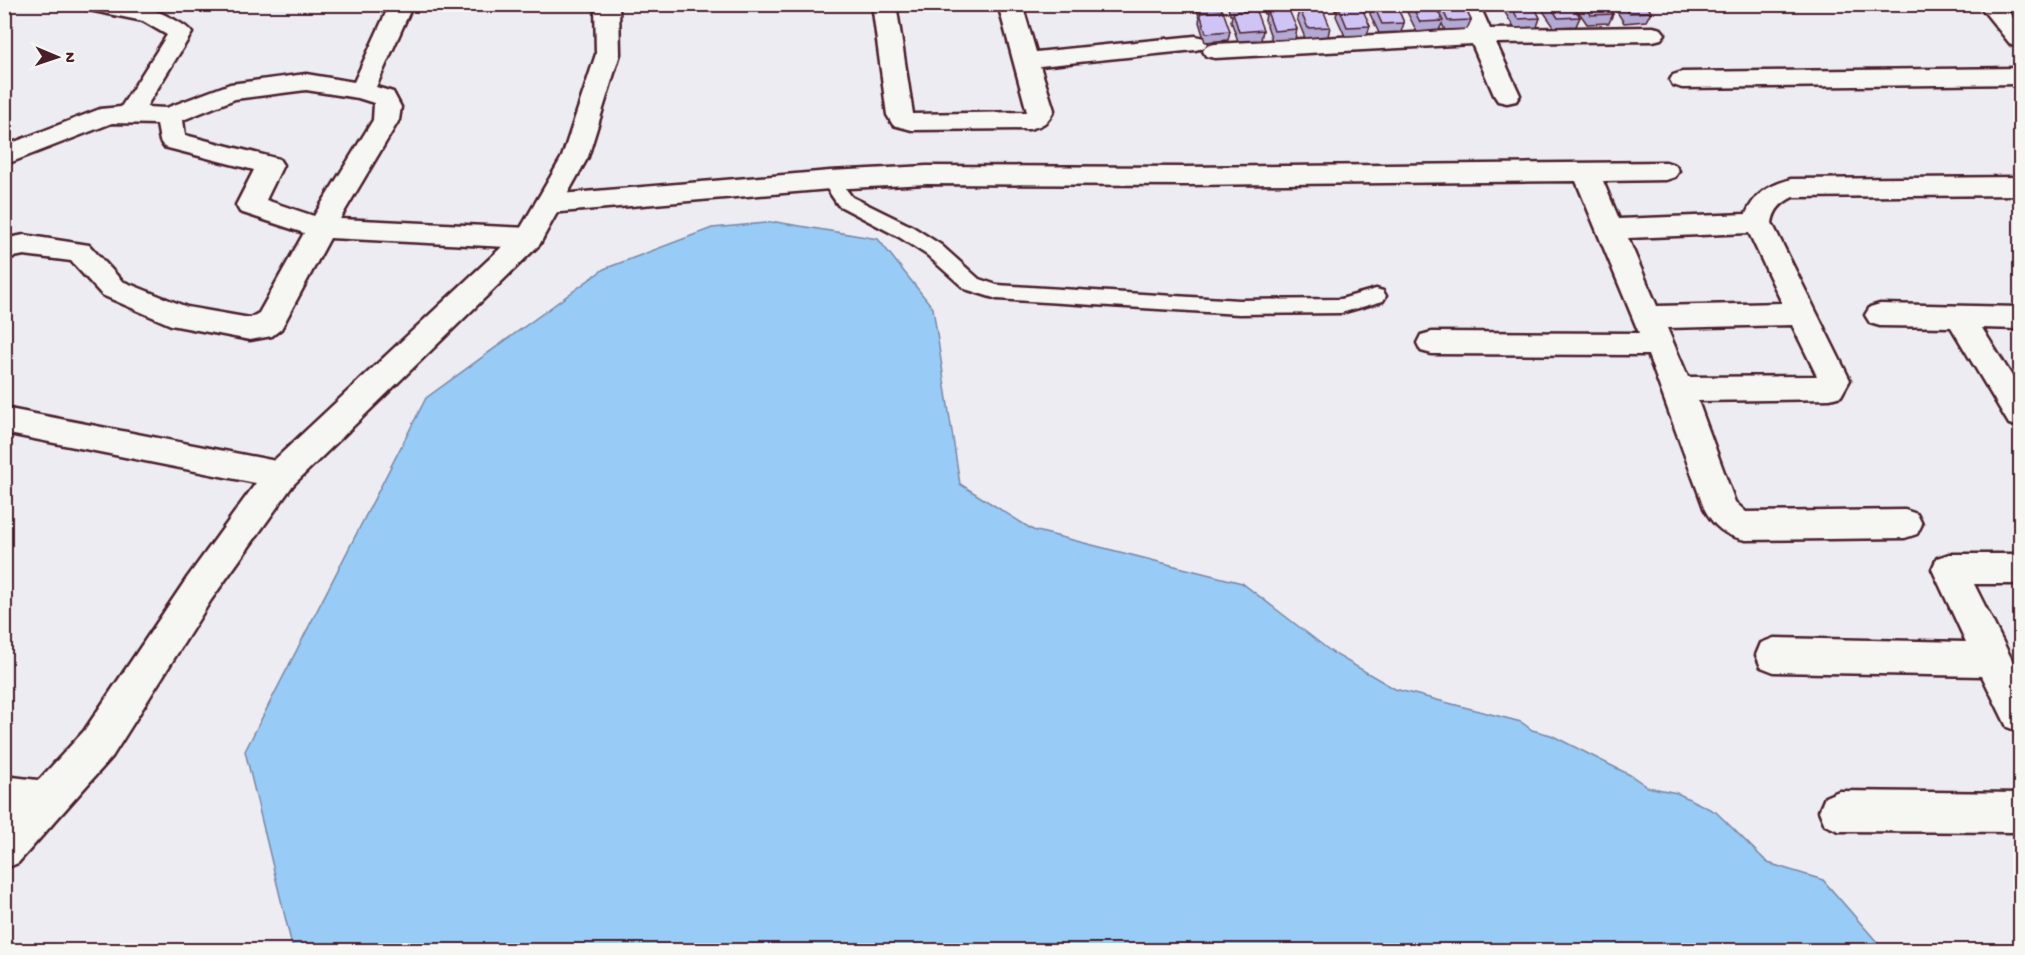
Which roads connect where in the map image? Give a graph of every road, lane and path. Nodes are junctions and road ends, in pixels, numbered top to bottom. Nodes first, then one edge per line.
1 (92, 4) edge
2 (402, 4) edge
3 (607, 4) edge
4 (884, 4) edge
5 (1010, 4) edge
6 (1467, 4) edge
7 (1989, 4) edge
8 (1653, 34) dead end
9 (1480, 36) junction
10 (2020, 40) edge
11 (1026, 60) junction
12 (2020, 76) edge
13 (1682, 80) dead end
14 (362, 90) junction
15 (1506, 95) dead end
16 (129, 115) junction
17 (169, 116) junction
18 (4, 156) edge
19 (1666, 171) dead end
20 (1586, 173) junction
21 (830, 180) junction
22 (2020, 186) edge
23 (549, 204) junction
24 (1758, 223) junction
25 (321, 228) junction
26 (1609, 229) junction
27 (529, 238) junction
28 (4, 249) edge
29 (1376, 296) dead end
30 (1802, 314) junction
31 (1880, 315) dead end
32 (1959, 316) junction
33 (2020, 318) edge
34 (1654, 331) junction
35 (1432, 343) dead end
36 (1678, 390) junction
37 (2020, 415) edge
38 (4, 420) edge
39 (281, 475) junction
40 (1905, 524) dead end
41 (2020, 569) edge
42 (1774, 655) dead end
43 (1993, 659) junction
44 (2020, 714) edge
45 (4, 795) edge
46 (46, 800) junction
47 (1839, 811) dead end
48 (2020, 813) edge
49 (4, 849) edge

1 - 16 street
2 - 14 street
3 - 23 street
4 - 11 street
5 - 11 street
6 - 9 street
7 - 10 street
8 - 9 street
9 - 11 street
9 - 15 street
12 - 13 street
14 - 17 street
14 - 25 street
16 - 17 street
16 - 18 street
17 - 25 street
19 - 20 street
20 - 21 street
20 - 26 street
21 - 23 street
21 - 29 lane
22 - 24 street
23 - 27 street
24 - 26 street
24 - 30 street
25 - 27 street
25 - 28 street
26 - 34 street
27 - 39 street
30 - 34 street
30 - 36 street
31 - 32 street
32 - 33 street
32 - 37 street
34 - 35 street
34 - 36 street
36 - 40 street
38 - 39 street
39 - 46 street
41 - 43 street
42 - 43 street
43 - 44 street
45 - 46 street
46 - 49 street
47 - 48 street

